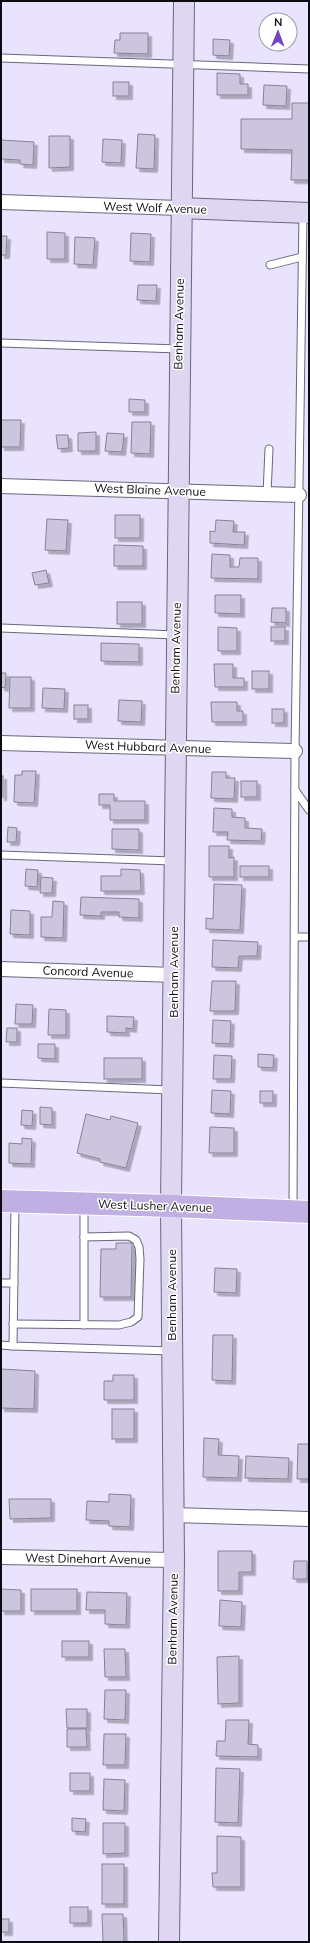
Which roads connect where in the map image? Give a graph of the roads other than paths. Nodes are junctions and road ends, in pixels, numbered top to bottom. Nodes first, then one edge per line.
1 (184, 1) edge
2 (1, 58) edge
3 (183, 64) junction
4 (309, 69) edge
5 (1, 202) edge
6 (180, 208) junction
7 (306, 213) edge
8 (302, 257) junction
9 (270, 266) dead end
10 (1, 343) edge
11 (179, 349) junction
12 (269, 449) dead end
13 (1, 486) edge
14 (178, 491) junction
15 (267, 494) junction
16 (299, 495) junction
17 (1, 628) edge
18 (176, 635) junction
19 (1, 743) edge
20 (175, 748) junction
21 (295, 751) junction
22 (295, 790) junction
23 (309, 810) edge
24 (1, 855) edge
25 (175, 861) junction
26 (295, 937) junction
27 (309, 937) edge
28 (1, 969) edge
29 (174, 975) junction
30 (1, 1084) edge
31 (173, 1090) junction
32 (8, 1202) edge
33 (84, 1204) junction
34 (171, 1206) junction
35 (301, 1212) edge
36 (84, 1237) junction
37 (1, 1283) edge
38 (14, 1283) junction
39 (13, 1324) junction
40 (84, 1325) junction
41 (1, 1345) edge
42 (13, 1346) junction
43 (172, 1351) junction
44 (174, 1515) junction
45 (309, 1519) edge
46 (1, 1557) edge
47 (174, 1560) junction
48 (169, 1942) edge

1 - 3 main road, Benham Avenue
2 - 3 lane
3 - 4 lane
3 - 6 main road, Benham Avenue
5 - 6 street, West Wolf Avenue
6 - 7 main road, West Wolf Avenue
6 - 11 main road, Benham Avenue
7 - 8 lane
8 - 9 lane
8 - 16 lane
10 - 11 lane
11 - 14 main road, Benham Avenue
12 - 15 lane
13 - 14 street, West Blaine Avenue
14 - 15 street, West Blaine Avenue
14 - 18 main road, Benham Avenue
15 - 16 street, West Blaine Avenue
16 - 21 lane
17 - 18 lane
18 - 20 main road, Benham Avenue
19 - 20 street, West Hubbard Avenue
20 - 21 street, West Hubbard Avenue
20 - 25 main road, Benham Avenue
21 - 22 lane
22 - 23 lane
22 - 26 lane
24 - 25 lane
25 - 29 main road, Benham Avenue
26 - 27 lane
26 - 35 lane
28 - 29 street, Concord Avenue
29 - 31 main road, Benham Avenue
30 - 31 lane
31 - 34 main road, Benham Avenue
32 - 33 main road, West Lusher Avenue
32 - 38 lane
33 - 34 main road, West Lusher Avenue
33 - 36 lane
34 - 35 main road, West Lusher Avenue
34 - 43 main road, Benham Avenue
36 - 40 lane
36 - 40 lane
37 - 38 lane
38 - 39 lane
39 - 40 lane
39 - 42 lane
41 - 42 lane
42 - 43 lane
43 - 44 main road, Benham Avenue
44 - 45 street
44 - 47 main road, Benham Avenue
46 - 47 street, West Dinehart Avenue
47 - 48 main road, Benham Avenue

